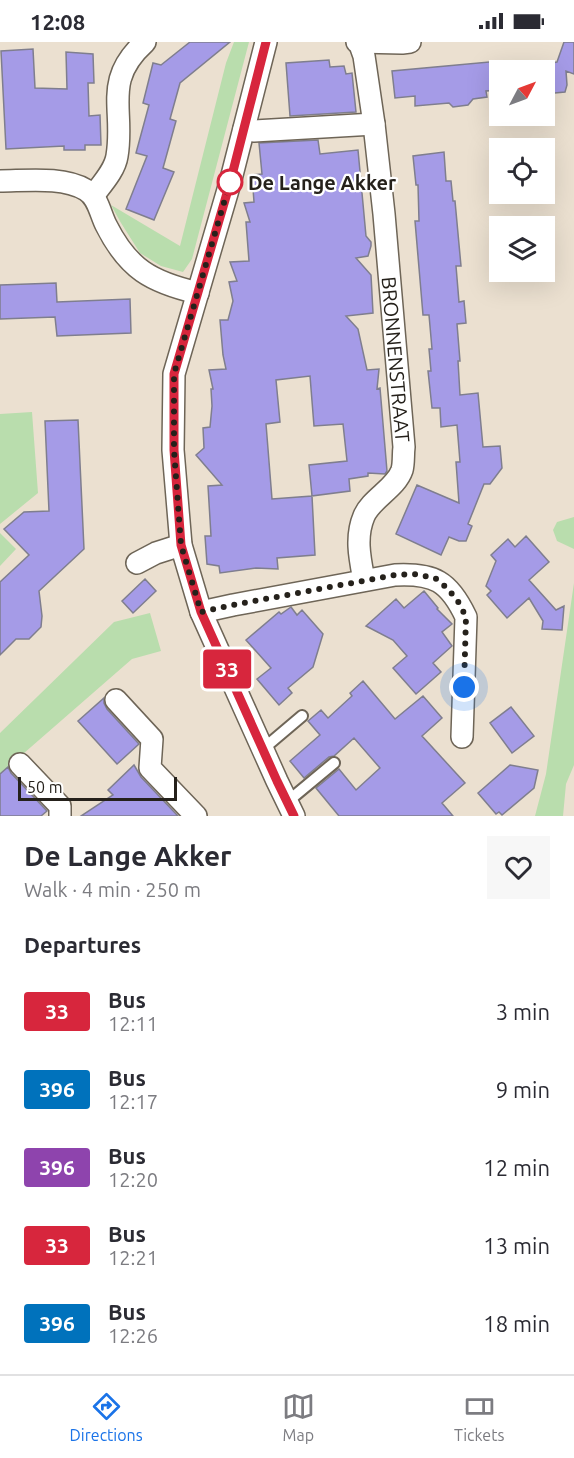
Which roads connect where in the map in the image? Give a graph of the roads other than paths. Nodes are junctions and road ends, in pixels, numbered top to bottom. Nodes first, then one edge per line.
1 (145, 42) edge
2 (266, 42) edge
3 (358, 42) edge
4 (410, 42) edge
5 (374, 124) junction
6 (244, 129) junction
7 (0, 181) edge
8 (93, 196) junction
9 (198, 293) junction
10 (181, 545) junction
11 (137, 563) dead end
12 (364, 580) junction
13 (201, 612) junction
14 (116, 699) dead end
15 (302, 716) dead end
16 (462, 737) dead end
17 (263, 749) junction
18 (334, 763) dead end
19 (20, 764) dead end
20 (291, 809) edge
21 (60, 816) edge
22 (196, 816) edge

1 - 8 street
2 - 6 street
3 - 4 street
3 - 5 street, BRONNENSTRAAT
5 - 6 street
5 - 12 street, BRONNENSTRAAT
6 - 9 street
7 - 8 street
8 - 9 street
9 - 10 street
10 - 11 street
10 - 13 street
12 - 13 street
12 - 16 street
13 - 17 street
14 - 22 street
15 - 17 lane
17 - 20 street
18 - 20 lane
19 - 21 street

